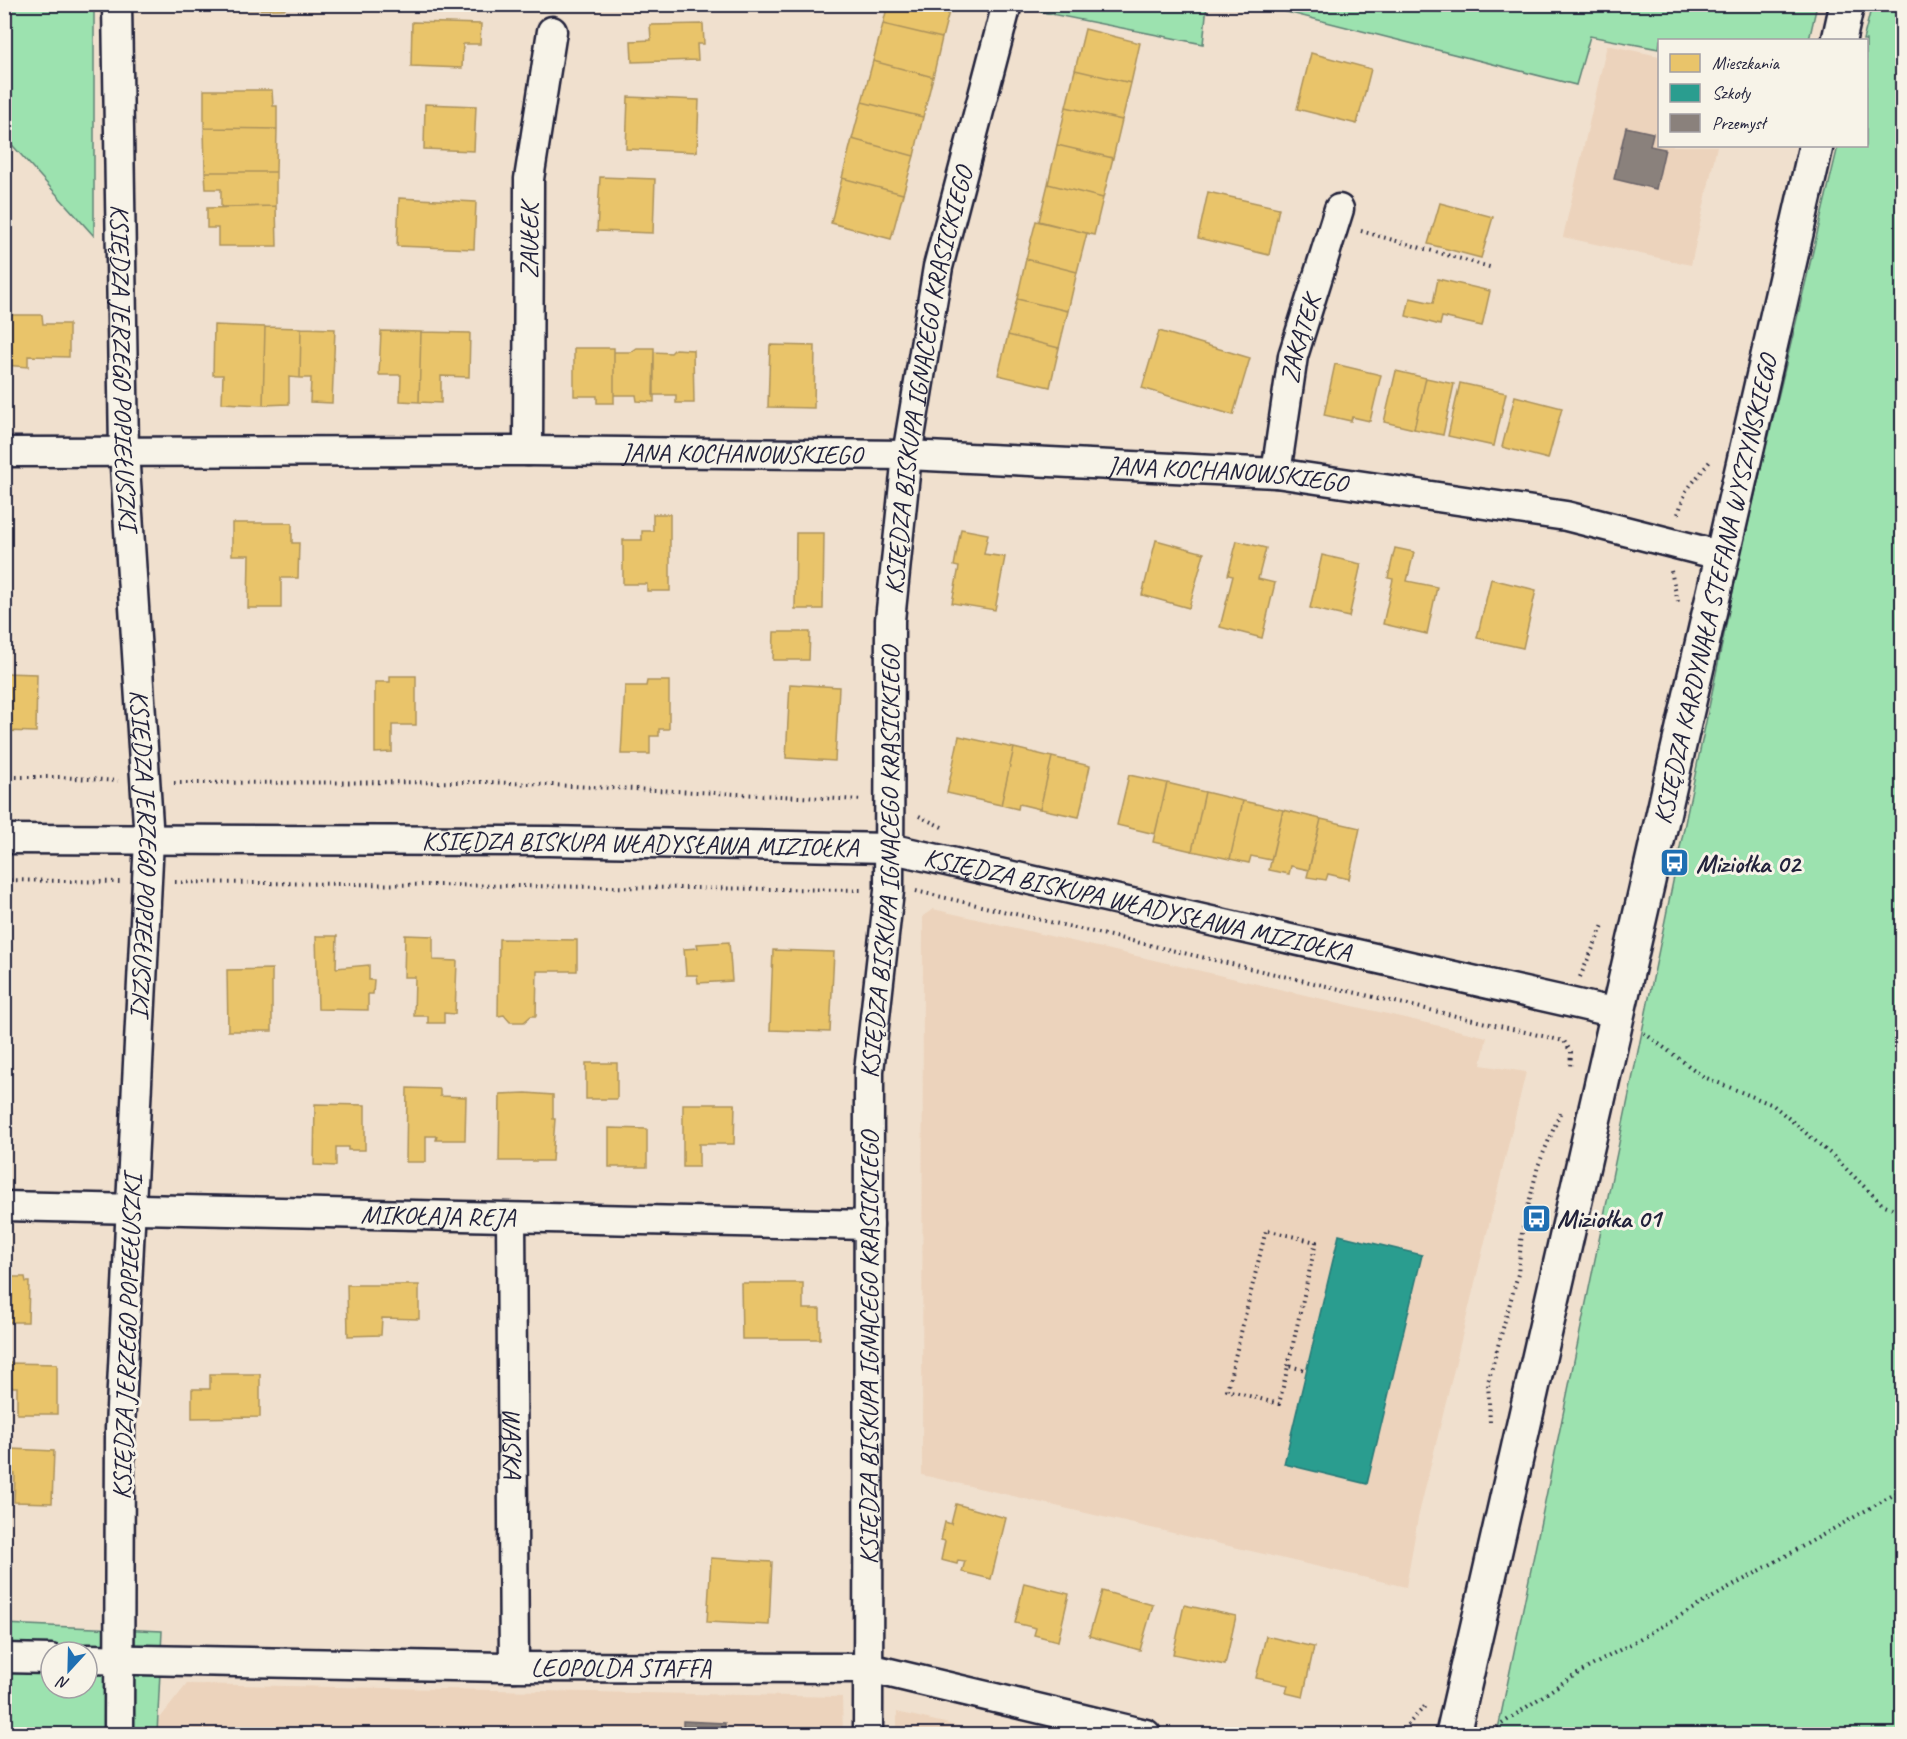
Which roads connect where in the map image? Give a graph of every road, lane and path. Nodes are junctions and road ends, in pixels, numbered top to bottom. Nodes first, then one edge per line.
1 (117, 4) edge
2 (1007, 4) edge
3 (1847, 4) edge
4 (552, 31) dead end
5 (1839, 39) edge
6 (1816, 147) edge
7 (1337, 216) joint
8 (1493, 268) dead end
9 (124, 451) junction
10 (528, 451) junction
11 (4, 452) edge
12 (907, 454) junction
13 (1276, 472) junction
14 (1723, 556) junction
15 (4, 839) edge
16 (149, 840) junction
17 (889, 848) junction
18 (4, 880) edge
19 (148, 882) junction
20 (889, 891) junction
21 (1617, 1013) junction
22 (1569, 1077) dead end
23 (1564, 1100) dead end
24 (4, 1206) edge
25 (132, 1210) junction
26 (1902, 1212) edge
27 (511, 1218) junction
28 (869, 1225) junction
29 (1288, 1366) junction
30 (1306, 1370) dead end
31 (1491, 1433) dead end
32 (1902, 1490) edge
33 (4, 1658) edge
34 (39, 1659) edge
35 (99, 1659) edge
36 (119, 1660) junction
37 (514, 1667) junction
38 (869, 1668) junction
39 (1429, 1703) dead end
40 (119, 1734) edge
41 (868, 1734) edge
42 (1146, 1734) edge
43 (1400, 1734) edge
44 (1453, 1734) edge
45 (1487, 1734) edge

1 - 9 street, KSIĘDZA JERZEGO POPIEŁUSZKI
2 - 12 street, KSIĘDZA BISKUPA IGNACEGO KRASICKIEGO
3 - 5 street
4 - 10 street, ZAUŁEK
6 - 14 street, KSIĘDZA KARDYNAŁA STEFANA WYSZYŃSKIEGO
7 - 8 path
7 - 13 street, ZAKĄTEK
9 - 10 street, JANA KOCHANOWSKIEGO
9 - 11 street, JANA KOCHANOWSKIEGO
9 - 16 street, KSIĘDZA JERZEGO POPIEŁUSZKI
10 - 12 street, JANA KOCHANOWSKIEGO
12 - 13 street, JANA KOCHANOWSKIEGO
12 - 17 street, KSIĘDZA BISKUPA IGNACEGO KRASICKIEGO
13 - 14 street, JANA KOCHANOWSKIEGO
14 - 21 street, KSIĘDZA KARDYNAŁA STEFANA WYSZYŃSKIEGO
15 - 16 street, KSIĘDZA BISKUPA WŁADYSŁAWA MIZIOŁKA
16 - 17 street, KSIĘDZA BISKUPA WŁADYSŁAWA MIZIOŁKA
16 - 19 street, KSIĘDZA JERZEGO POPIEŁUSZKI
17 - 20 street, KSIĘDZA BISKUPA IGNACEGO KRASICKIEGO
17 - 21 street, KSIĘDZA BISKUPA WŁADYSŁAWA MIZIOŁKA
18 - 19 path
19 - 20 path
19 - 25 street, KSIĘDZA JERZEGO POPIEŁUSZKI
20 - 22 path
20 - 28 street, KSIĘDZA BISKUPA IGNACEGO KRASICKIEGO
21 - 26 path
21 - 44 street, KSIĘDZA KARDYNAŁA STEFANA WYSZYŃSKIEGO
23 - 31 path
24 - 25 street, MIKOŁAJA REJA
25 - 27 street, MIKOŁAJA REJA
25 - 36 street, KSIĘDZA JERZEGO POPIEŁUSZKI
27 - 28 street, MIKOŁAJA REJA
27 - 37 street, WĄSKA
28 - 38 street, KSIĘDZA BISKUPA IGNACEGO KRASICKIEGO
29 - 29 path
29 - 30 path
32 - 45 path
33 - 34 street
35 - 36 street, LEOPOLDA STAFFA
36 - 37 street, LEOPOLDA STAFFA
36 - 40 street, KSIĘDZA JERZEGO POPIEŁUSZKI
37 - 38 street, LEOPOLDA STAFFA
38 - 41 street, KSIĘDZA BISKUPA IGNACEGO KRASICKIEGO
38 - 42 street, LEOPOLDA STAFFA
39 - 43 path

